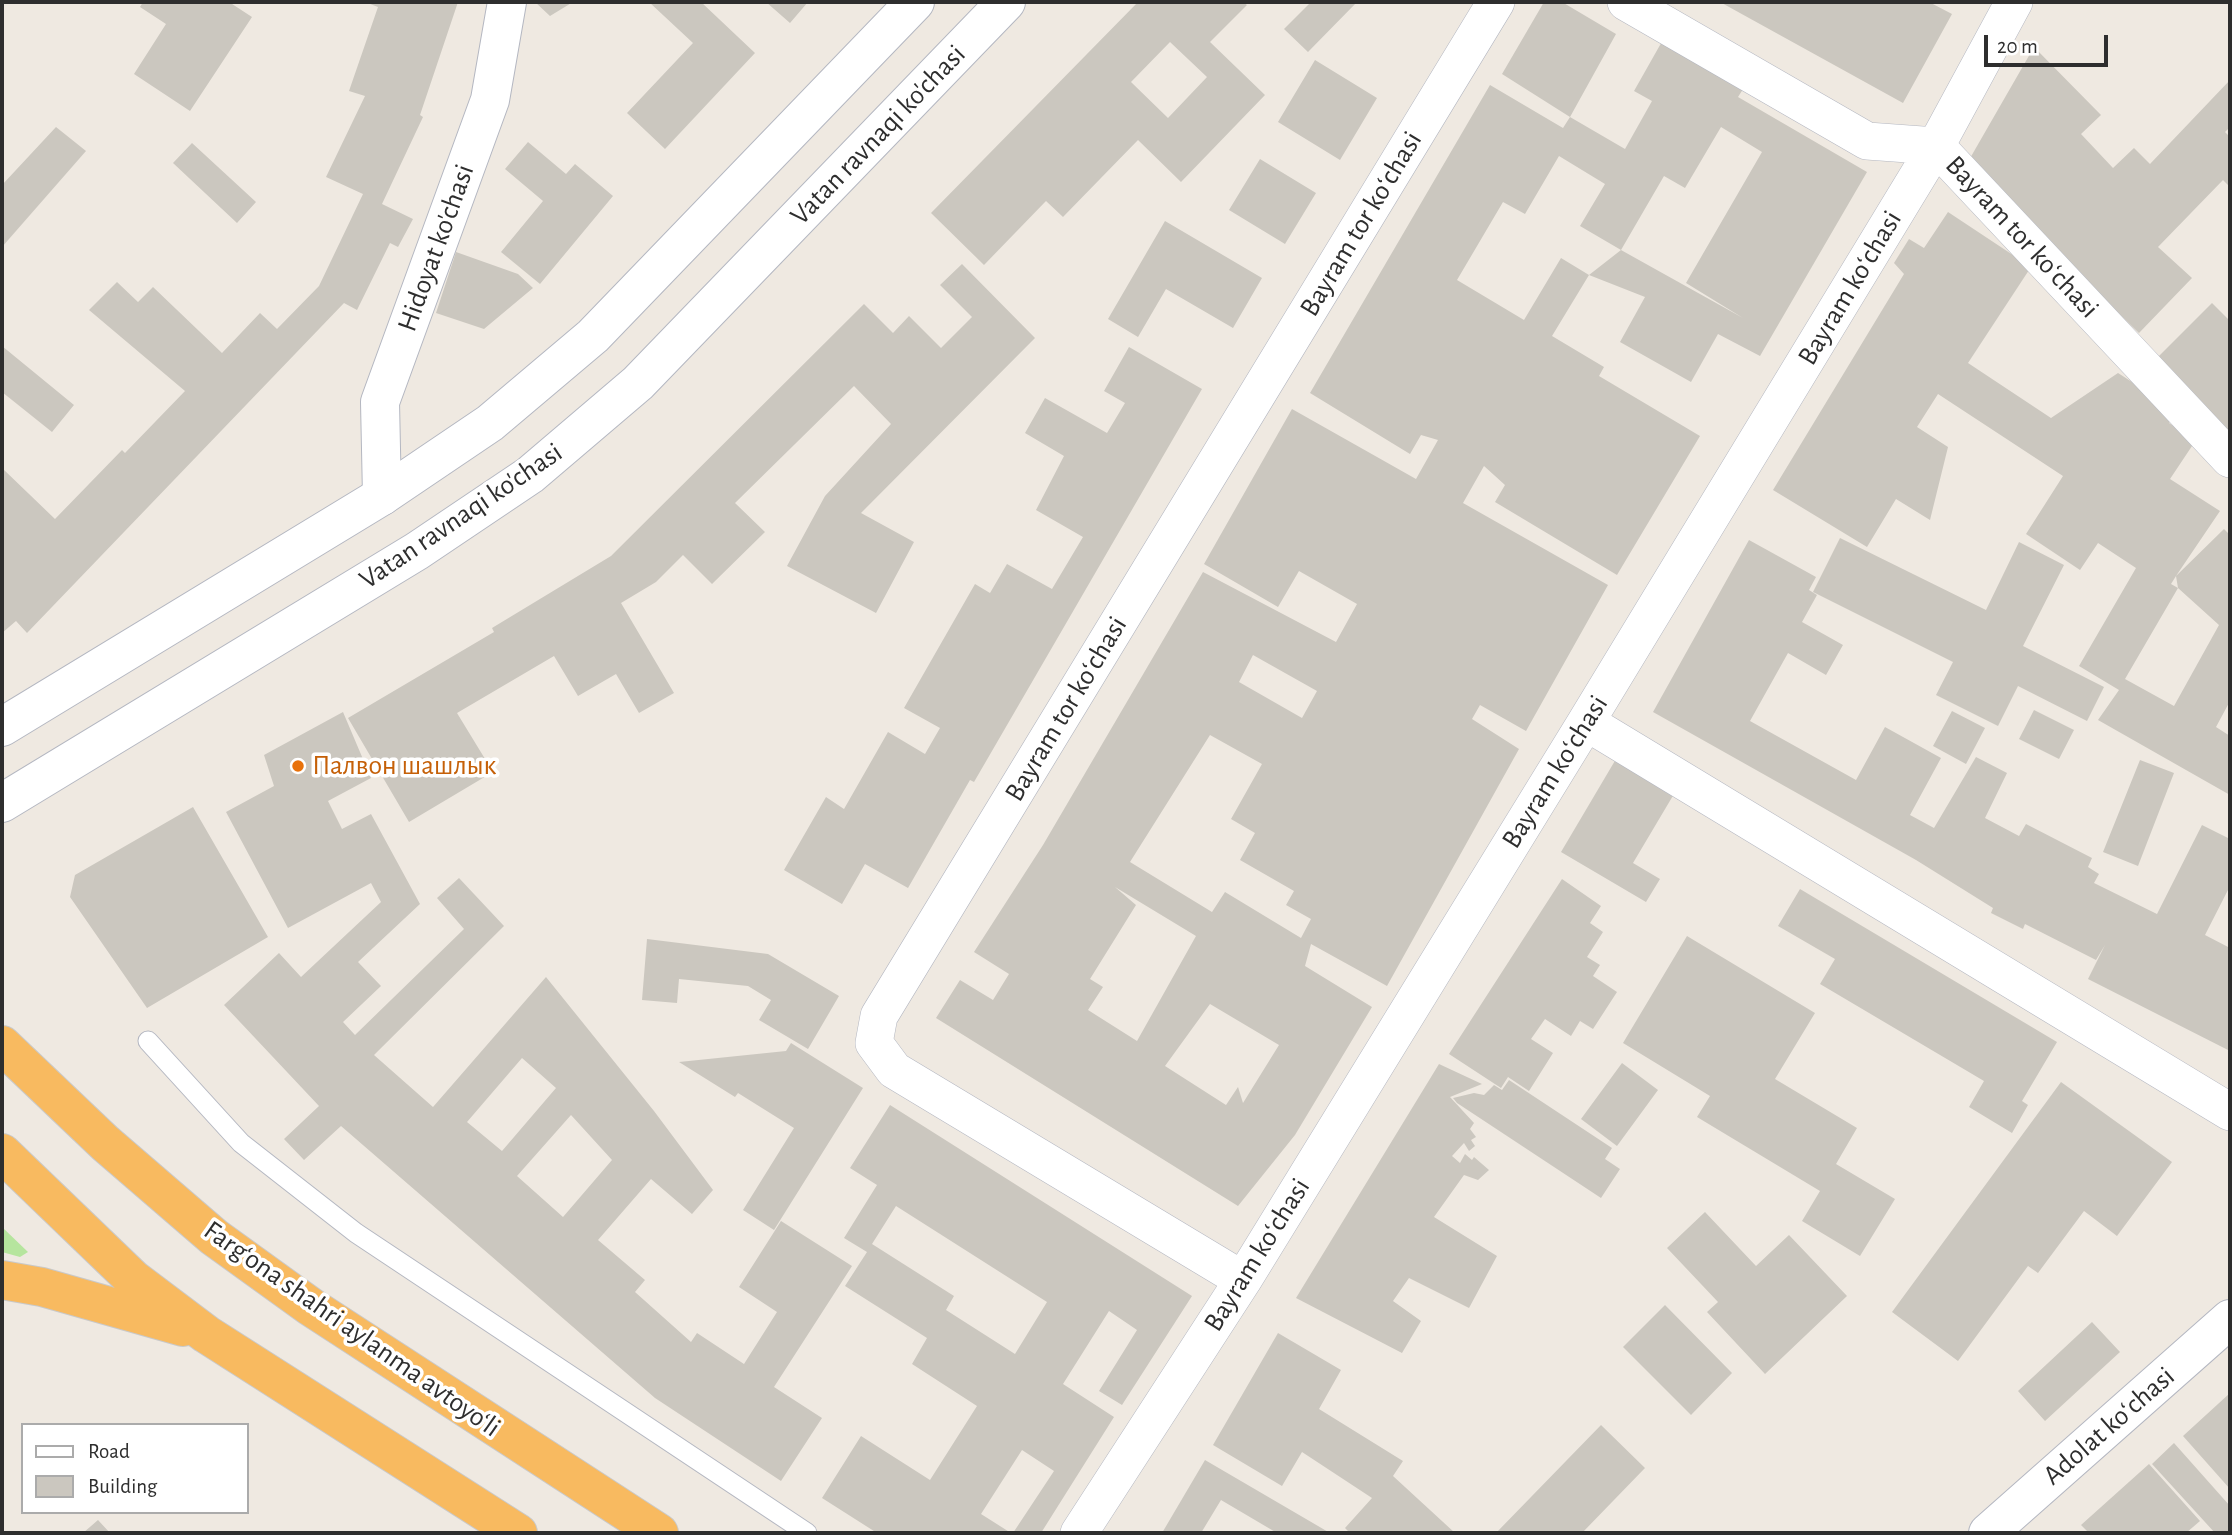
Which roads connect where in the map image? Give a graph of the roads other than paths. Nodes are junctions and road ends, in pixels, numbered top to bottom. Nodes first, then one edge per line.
1 (508, 2) edge
2 (915, 2) edge
3 (1006, 2) edge
4 (1496, 2) edge
5 (1626, 2) edge
6 (2014, 2) edge
7 (1936, 146) junction
8 (2230, 459) edge
9 (382, 496) junction
10 (1586, 722) junction
11 (2, 727) edge
12 (2, 803) edge
13 (148, 1041) dead end
14 (2, 1045) edge
15 (2230, 1112) edge
16 (2, 1153) edge
17 (2, 1280) edge
18 (1243, 1280) junction
19 (2230, 1319) edge
20 (206, 1334) junction
21 (518, 1533) edge
22 (659, 1533) edge
23 (807, 1533) edge
24 (1079, 1533) edge
25 (1988, 1533) edge

1 - 9 main road, Hidoyat ko'chasi
2 - 9 main road
3 - 12 main road, Vatan ravnaqi ko'chasi
4 - 18 street, Bayram tor koʻchasi
5 - 7 street, Bayram tor koʻchasi
6 - 7 street, Bayram koʻchasi
7 - 8 street, Bayram tor koʻchasi
7 - 10 street, Bayram koʻchasi
9 - 11 main road
10 - 15 street
10 - 18 street, Bayram koʻchasi
13 - 23 lane
14 - 22 highway, Farg‘ona shahri aylanma avtoyo‘li
16 - 20 highway
17 - 20 highway
18 - 24 street, Bayram koʻchasi
19 - 25 main road, Adolat koʻchasi
20 - 21 highway

